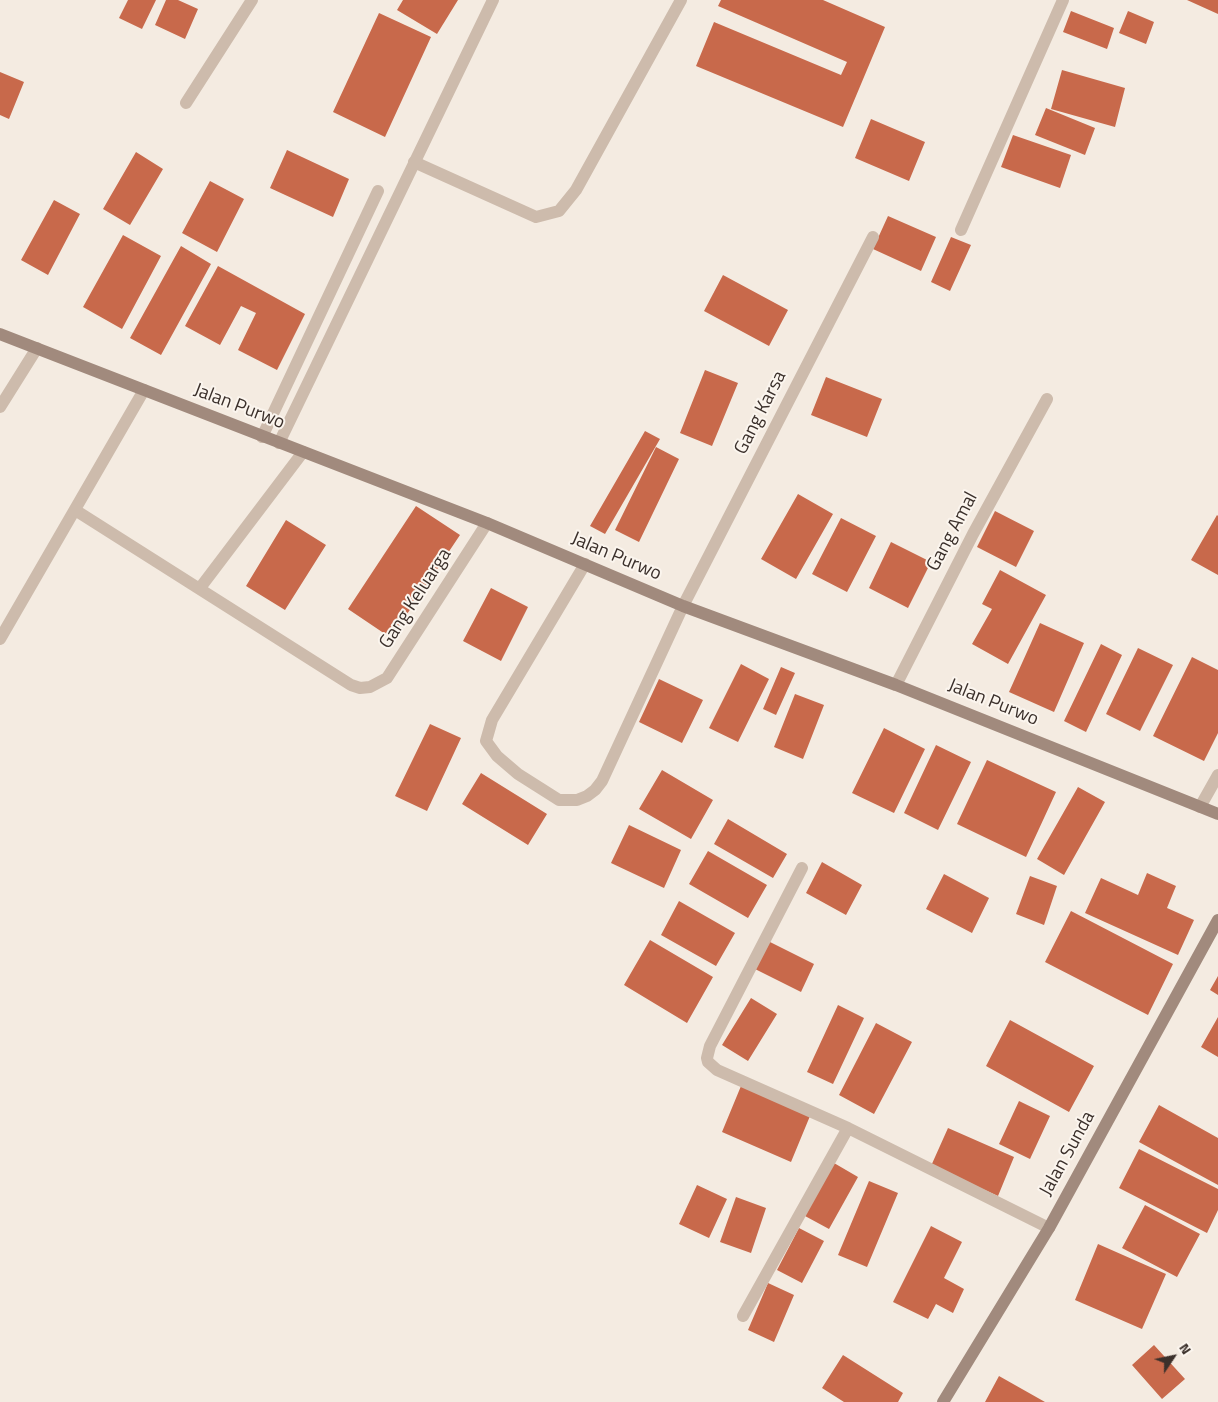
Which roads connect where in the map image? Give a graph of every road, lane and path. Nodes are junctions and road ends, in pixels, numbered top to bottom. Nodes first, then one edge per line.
1 (252, 0) edge
2 (494, 0) edge
3 (681, 0) edge
4 (1063, 0) edge
5 (186, 104) dead end
6 (414, 162) junction
7 (378, 191) dead end
8 (961, 230) dead end
9 (873, 237) dead end
10 (0, 334) edge
11 (37, 348) junction
12 (144, 390) junction
13 (1047, 399) dead end
14 (0, 407) edge
15 (262, 437) junction
16 (279, 443) junction
17 (303, 452) junction
18 (75, 510) junction
19 (487, 523) junction
20 (585, 564) junction
21 (200, 588) junction
22 (683, 606) junction
23 (0, 639) edge
24 (896, 685) junction
25 (1218, 775) edge
26 (1200, 807) junction
27 (1218, 814) edge
28 (802, 868) dead end
29 (1218, 920) edge
30 (848, 1128) junction
31 (1050, 1228) junction
32 (743, 1316) dead end
33 (943, 1402) edge

1 - 5 street
2 - 6 street
3 - 6 street
4 - 8 street
6 - 16 street
7 - 15 street
9 - 22 street, Gang Karsa
10 - 11 street, Jalan Purwo
11 - 12 street, Jalan Purwo
11 - 14 street
12 - 15 street, Jalan Purwo
12 - 18 street
13 - 24 street, Gang Amal
15 - 16 street, Jalan Purwo
16 - 17 street, Jalan Purwo
17 - 19 street, Jalan Purwo
17 - 21 street
18 - 21 street
18 - 23 street
19 - 20 street, Jalan Purwo
19 - 21 street, Gang Keluarga
20 - 22 street, Jalan Purwo
20 - 22 street, Gang Karsa
22 - 24 street, Jalan Purwo
24 - 26 street, Jalan Purwo
25 - 26 street
26 - 27 street, Jalan Purwo
28 - 30 street
29 - 31 street, Jalan Sunda
30 - 31 street
30 - 32 street
31 - 33 street, Jalan Sunda

